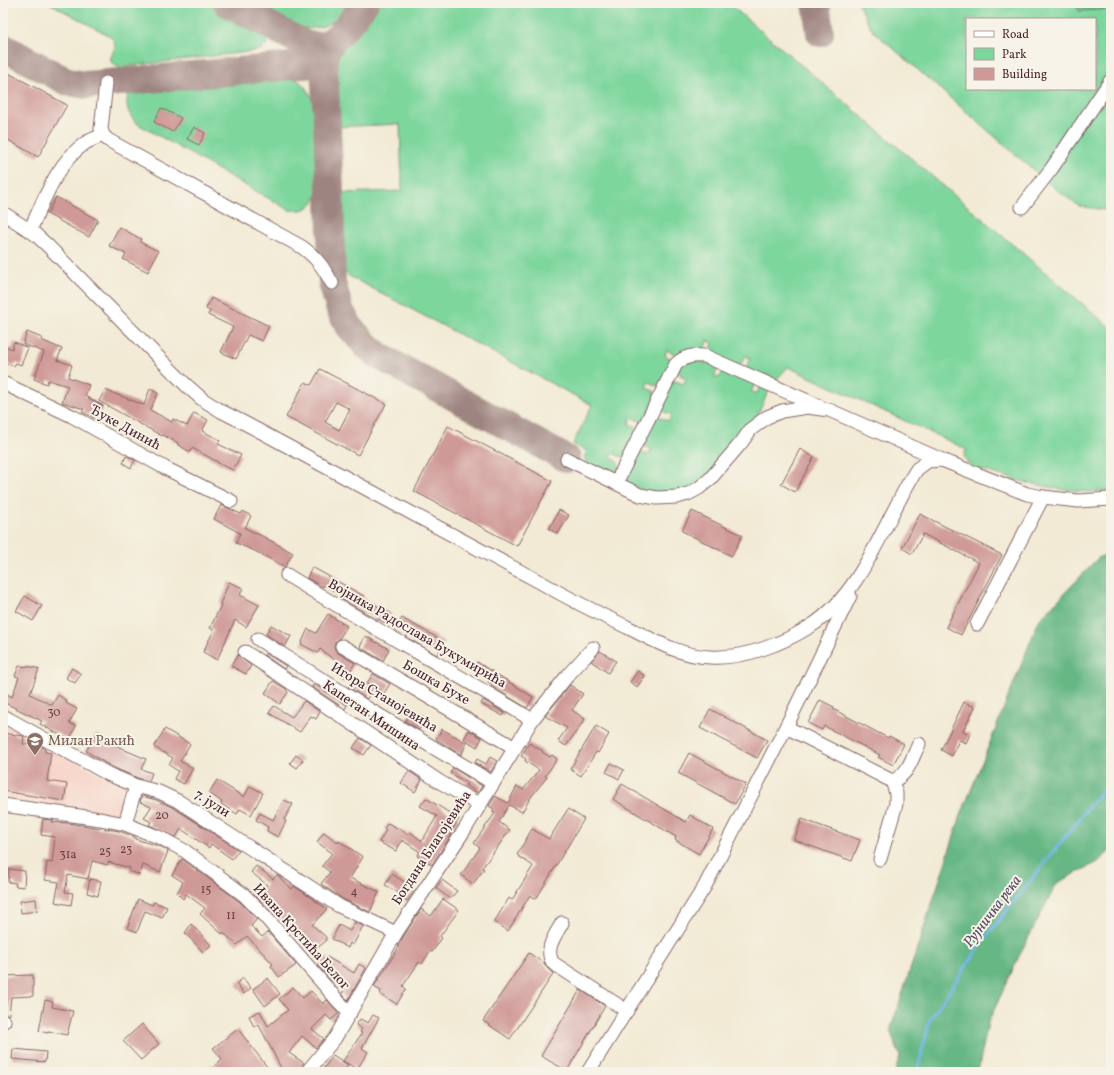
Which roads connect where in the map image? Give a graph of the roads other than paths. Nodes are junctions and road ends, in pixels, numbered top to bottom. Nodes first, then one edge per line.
1 (1111, 80) edge
2 (106, 83) dead end
3 (103, 135) junction
4 (1022, 206) dead end
5 (3, 213) edge
6 (30, 230) junction
7 (332, 283) dead end
8 (3, 383) edge
9 (829, 410) junction
10 (567, 459) dead end
11 (942, 460) junction
12 (616, 483) junction
13 (1043, 497) junction
14 (1111, 499) edge
15 (231, 501) dead end
16 (862, 570) junction
17 (286, 575) dead end
18 (977, 624) dead end
19 (258, 640) dead end
20 (342, 646) dead end
21 (593, 648) dead end
22 (245, 652) dead end
23 (3, 716) edge
24 (532, 720) junction
25 (786, 727) junction
26 (919, 744) dead end
27 (515, 748) junction
28 (892, 781) junction
29 (493, 783) junction
30 (136, 786) junction
31 (3, 805) edge
32 (480, 805) junction
33 (125, 824) junction
34 (880, 859) dead end
35 (562, 924) dead end
36 (396, 933) junction
37 (627, 1011) junction
38 (350, 1013) junction
39 (307, 1072) edge
40 (588, 1072) edge

1 - 4 street
2 - 3 street
3 - 6 street
3 - 7 street
5 - 6 street
6 - 16 street
8 - 15 street, Ђуке Динић
9 - 11 street
9 - 12 street
9 - 12 street
10 - 12 street
11 - 13 street
11 - 16 street
13 - 14 street
13 - 18 street
16 - 25 street
17 - 24 street, Војника Радослава Букумирића
19 - 29 street, Игора Станојевића
20 - 27 street, Бошка Бухе
21 - 24 street, Богдана Благојевића
22 - 32 street, Капетан Мишина
23 - 30 street, 7. јули
24 - 27 street, Богдана Благојевића
25 - 28 street
25 - 37 street
26 - 28 street
27 - 29 street, Богдана Благојевића
28 - 34 street
29 - 32 street, Богдана Благојевића
30 - 33 street
30 - 36 street, 7. јули
31 - 33 street, Ивана Крстића Белог
32 - 36 street, Богдана Благојевића
33 - 38 street, Ивана Крстића Белог
35 - 37 street
36 - 38 street, Богдана Благојевића
37 - 40 street
38 - 39 street, Богдана Благојевића

